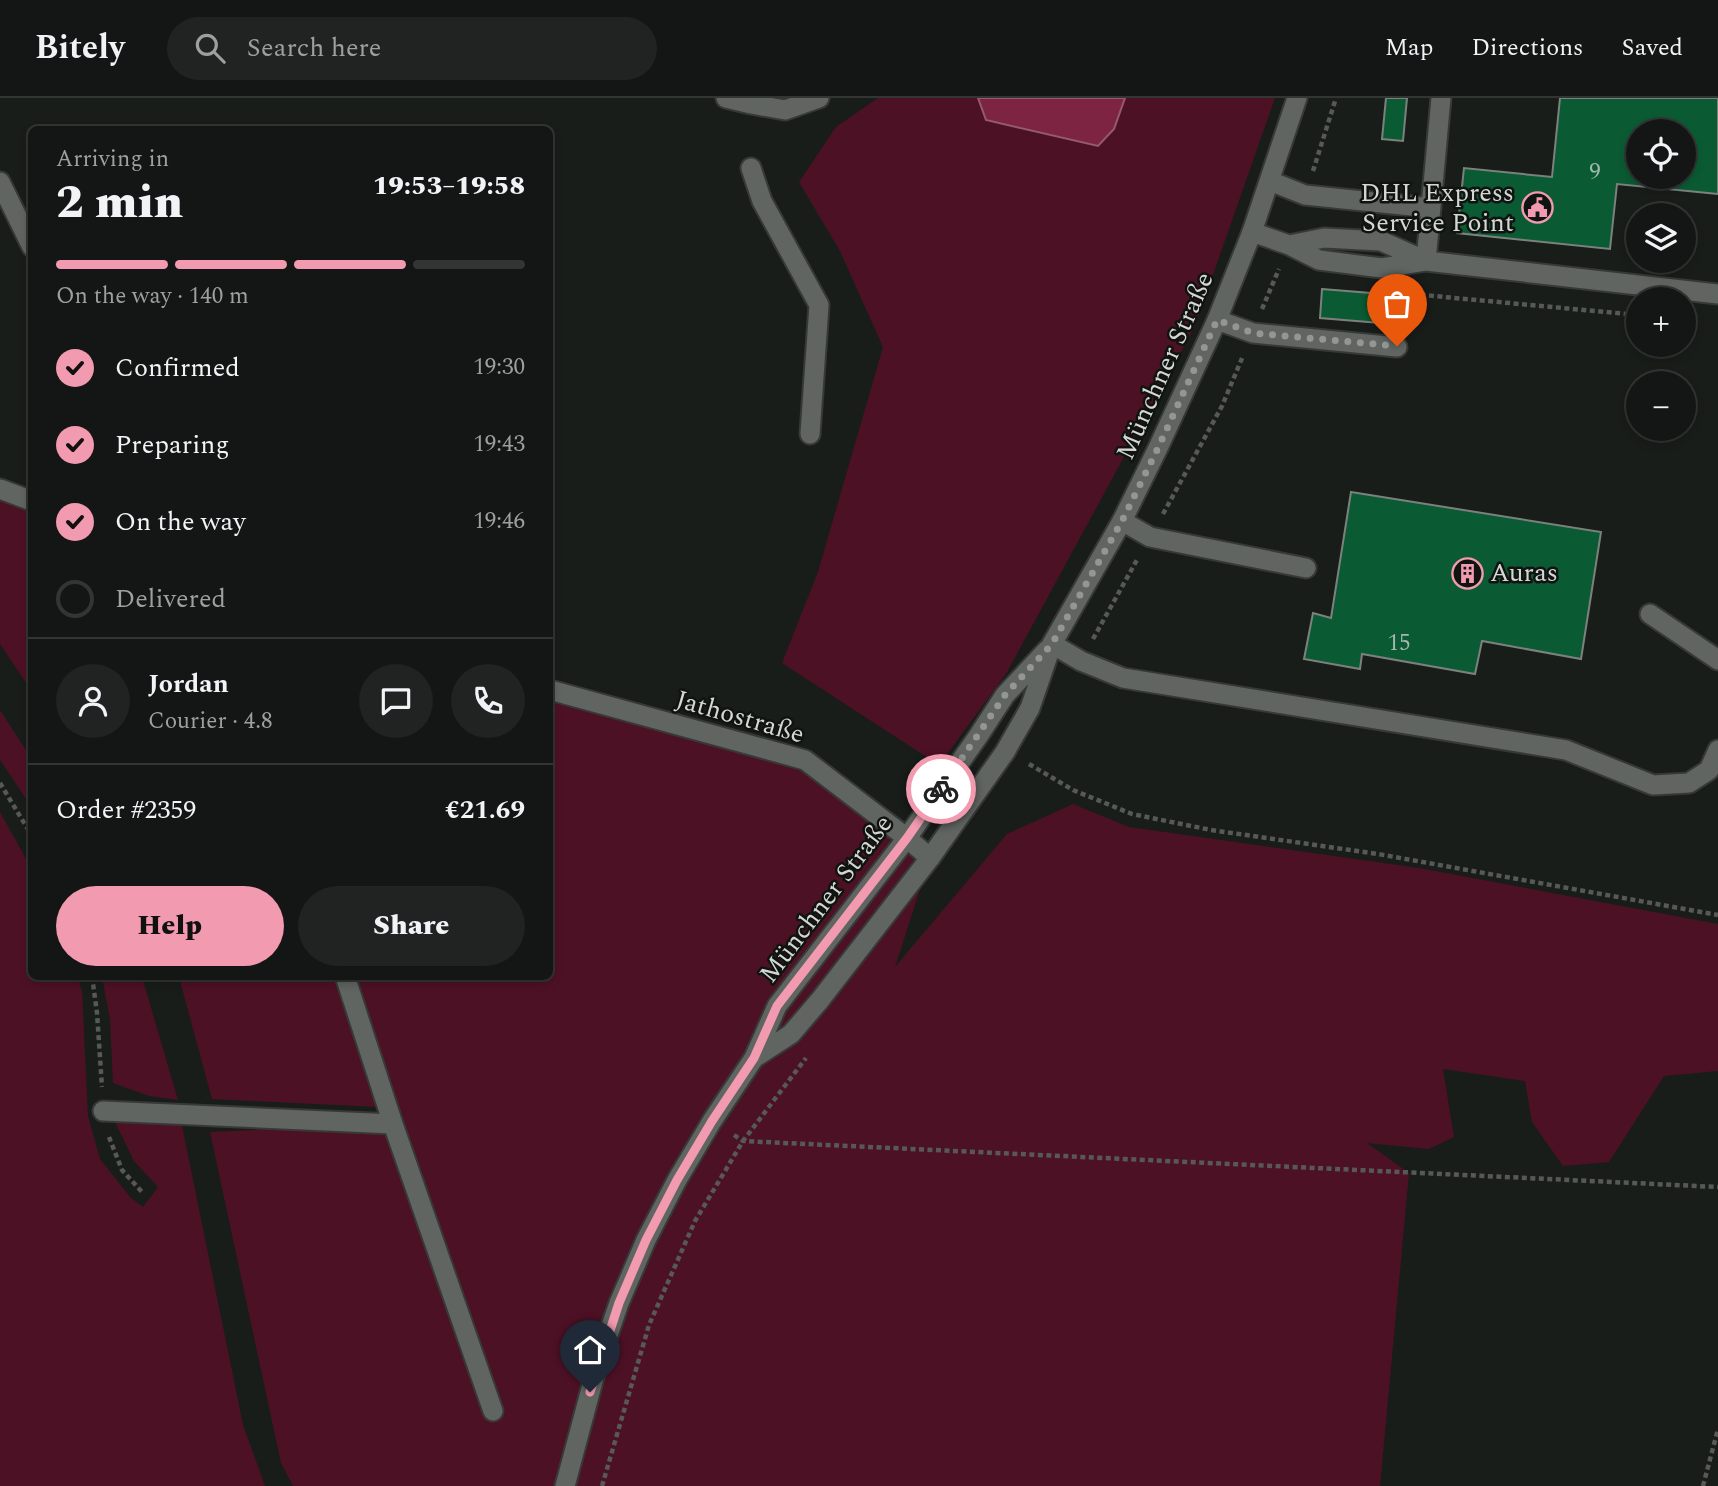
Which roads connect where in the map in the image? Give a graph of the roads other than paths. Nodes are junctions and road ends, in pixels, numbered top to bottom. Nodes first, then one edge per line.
1 (726, 98) edge
2 (819, 98) edge
3 (1297, 98) edge
4 (1441, 98) edge
5 (751, 169) dead end
6 (1270, 181) junction
7 (0, 182) edge
8 (1431, 208) junction
9 (1252, 232) junction
10 (28, 239) edge
11 (1426, 261) junction
12 (1718, 294) edge
13 (1217, 320) junction
14 (1397, 346) dead end
15 (810, 434) dead end
16 (0, 489) edge
17 (28, 500) edge
18 (1122, 521) junction
19 (1306, 568) dead end
20 (1650, 614) dead end
21 (1052, 644) junction
22 (1718, 660) edge
23 (553, 691) edge
24 (1718, 750) edge
25 (907, 838) junction
26 (930, 858) junction
27 (346, 980) edge
28 (754, 1058) junction
29 (103, 1111) dead end
30 (393, 1124) junction
31 (493, 1411) dead end
32 (565, 1486) edge

1 - 2 street
3 - 6 street, Münchner Straße
4 - 8 street
5 - 15 street
6 - 8 street
6 - 9 street, Münchner Straße
7 - 10 street
8 - 11 street
9 - 11 street
9 - 13 street, Münchner Straße
11 - 12 street
13 - 14 street
13 - 18 street, Münchner Straße
16 - 17 street
18 - 19 street
18 - 21 street, Münchner Straße
20 - 22 street
21 - 24 street
21 - 25 street, Münchner Straße
21 - 26 street, Münchner Straße
23 - 25 street, Jathostraße
25 - 26 street, Jathostraße
25 - 28 street, Münchner Straße
26 - 28 street, Münchner Straße
27 - 30 street
28 - 32 street, Münchner Straße
29 - 30 street
30 - 31 street

